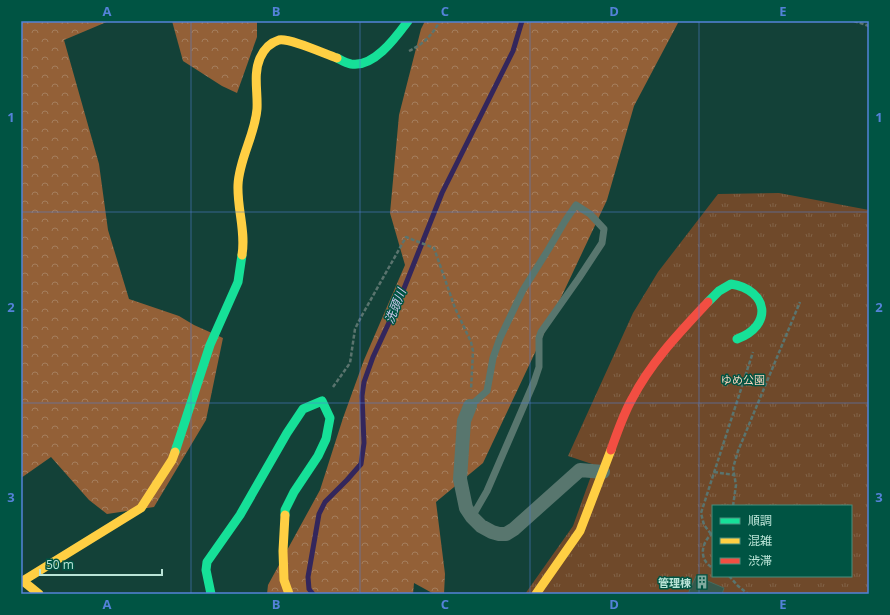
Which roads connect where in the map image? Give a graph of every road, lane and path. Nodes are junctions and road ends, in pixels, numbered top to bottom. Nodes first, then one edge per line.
1 (408, 21) edge
2 (854, 21) edge
3 (869, 26) edge
4 (800, 302) dead end
5 (737, 339) dead end
6 (754, 350) dead end
7 (322, 401) junction
8 (470, 406) junction
9 (603, 472) junction
10 (714, 472) junction
11 (734, 475) junction
12 (733, 505) edge
13 (472, 517) junction
14 (712, 533) edge
15 (712, 567) edge
16 (730, 577) edge
17 (22, 581) edge
18 (39, 594) edge
19 (210, 594) edge
20 (289, 594) edge
21 (536, 594) edge
22 (748, 594) edge

1 - 17 street
2 - 3 path
4 - 11 path
5 - 9 street
6 - 10 path
7 - 8 path
7 - 19 street
7 - 20 street
8 - 13 street
8 - 13 lane
9 - 13 street
9 - 21 street
10 - 11 path
10 - 14 path
11 - 12 path
14 - 15 path
16 - 22 path
17 - 18 street

